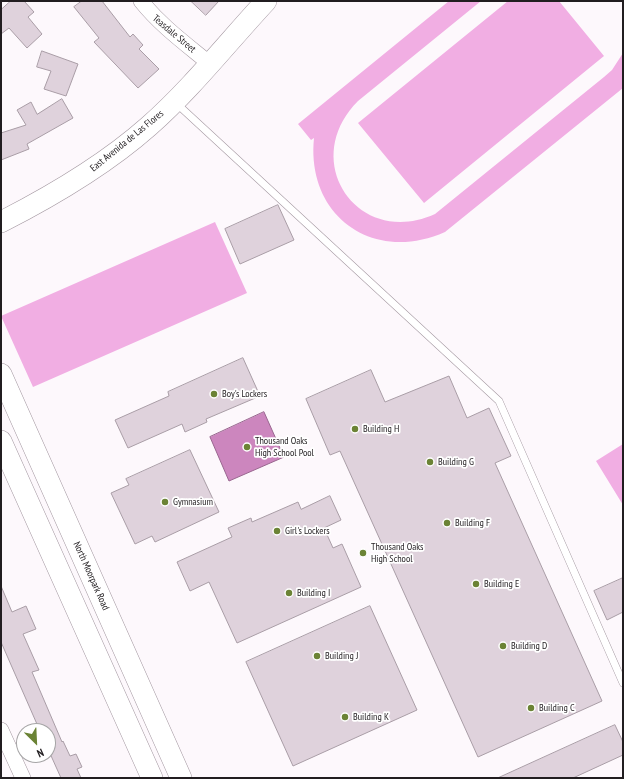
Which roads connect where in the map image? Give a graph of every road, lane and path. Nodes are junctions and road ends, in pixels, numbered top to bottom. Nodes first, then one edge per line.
1 (141, 1) edge
2 (266, 1) edge
3 (210, 64) junction
4 (174, 101) junction
5 (1, 222) edge
6 (1, 374) edge
7 (1, 441) edge
8 (623, 683) edge
9 (1, 730) edge
10 (23, 778) edge
11 (152, 778) edge
12 (181, 778) edge

1 - 3 street, Teasdale Street
2 - 3 main road, East Avenida de Las Flores
3 - 4 main road, East Avenida de Las Flores
4 - 5 main road, East Avenida de Las Flores
4 - 8 lane
6 - 12 main road, North Moorpark Road
7 - 11 main road
9 - 10 street

